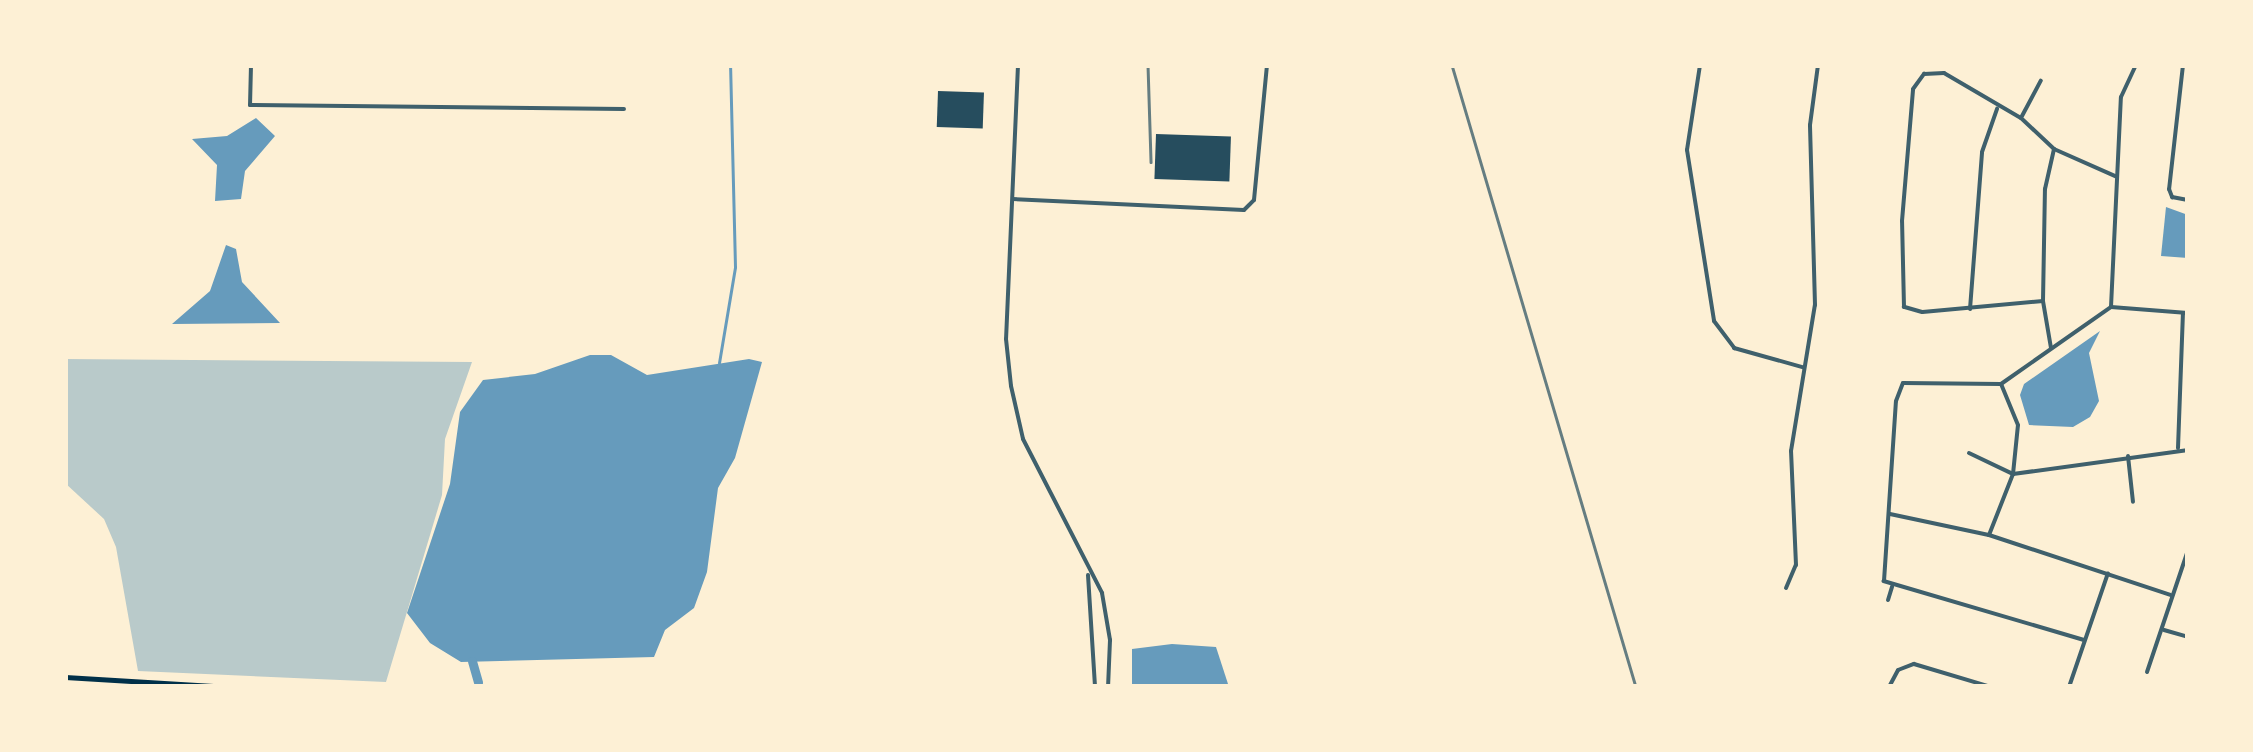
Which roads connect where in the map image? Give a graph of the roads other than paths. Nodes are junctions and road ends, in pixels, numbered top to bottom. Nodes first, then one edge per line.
1 (251, 65) edge
2 (1018, 65) edge
3 (1267, 65) edge
4 (1700, 65) edge
5 (1818, 65) edge
6 (2136, 65) edge
7 (2183, 65) edge
8 (2041, 80) dead end
9 (624, 109) dead end
10 (1998, 109) junction
11 (2021, 118) junction
12 (2054, 149) junction
13 (2115, 176) junction
14 (1012, 199) junction
15 (2188, 200) edge
16 (2043, 301) junction
17 (2111, 308) junction
18 (1970, 310) junction
19 (2186, 313) edge
20 (2052, 349) junction
21 (1803, 366) junction
22 (2000, 384) junction
23 (2178, 449) junction
24 (2188, 450) edge
25 (1969, 453) dead end
26 (2128, 456) junction
27 (2012, 474) junction
28 (2133, 502) dead end
29 (1890, 514) junction
30 (1990, 535) junction
31 (2188, 550) edge
32 (2186, 564) edge
33 (2108, 573) junction
34 (1088, 575) junction
35 (1892, 587) junction
36 (1786, 588) dead end
37 (2170, 595) junction
38 (1888, 600) dead end
39 (2162, 630) junction
40 (2188, 637) edge
41 (2084, 640) junction
42 (2147, 672) dead end
43 (65, 676) edge
44 (230, 687) edge
45 (1095, 687) edge
46 (1108, 687) edge
47 (1889, 687) edge
48 (1992, 687) edge
49 (2070, 687) edge

1 - 9 street
2 - 14 street
3 - 14 street
4 - 21 street
5 - 21 street
6 - 13 street
7 - 15 street
8 - 11 street
10 - 11 street
10 - 18 street
10 - 18 street
11 - 12 street
12 - 13 street
12 - 16 street
13 - 17 street
14 - 34 street
16 - 18 street
16 - 20 street
17 - 19 street
17 - 20 street
19 - 23 street
20 - 22 street
21 - 36 street
22 - 27 street
22 - 29 street
23 - 24 street
23 - 26 street
25 - 27 street
26 - 27 street
26 - 28 street
27 - 30 street
29 - 30 street
29 - 35 street
30 - 33 street
31 - 32 street
32 - 37 street
33 - 37 street
33 - 41 street
34 - 45 street
34 - 46 street
35 - 38 street
35 - 41 street
37 - 39 street
39 - 40 street
39 - 42 street
41 - 49 street
43 - 44 main road
47 - 48 street

